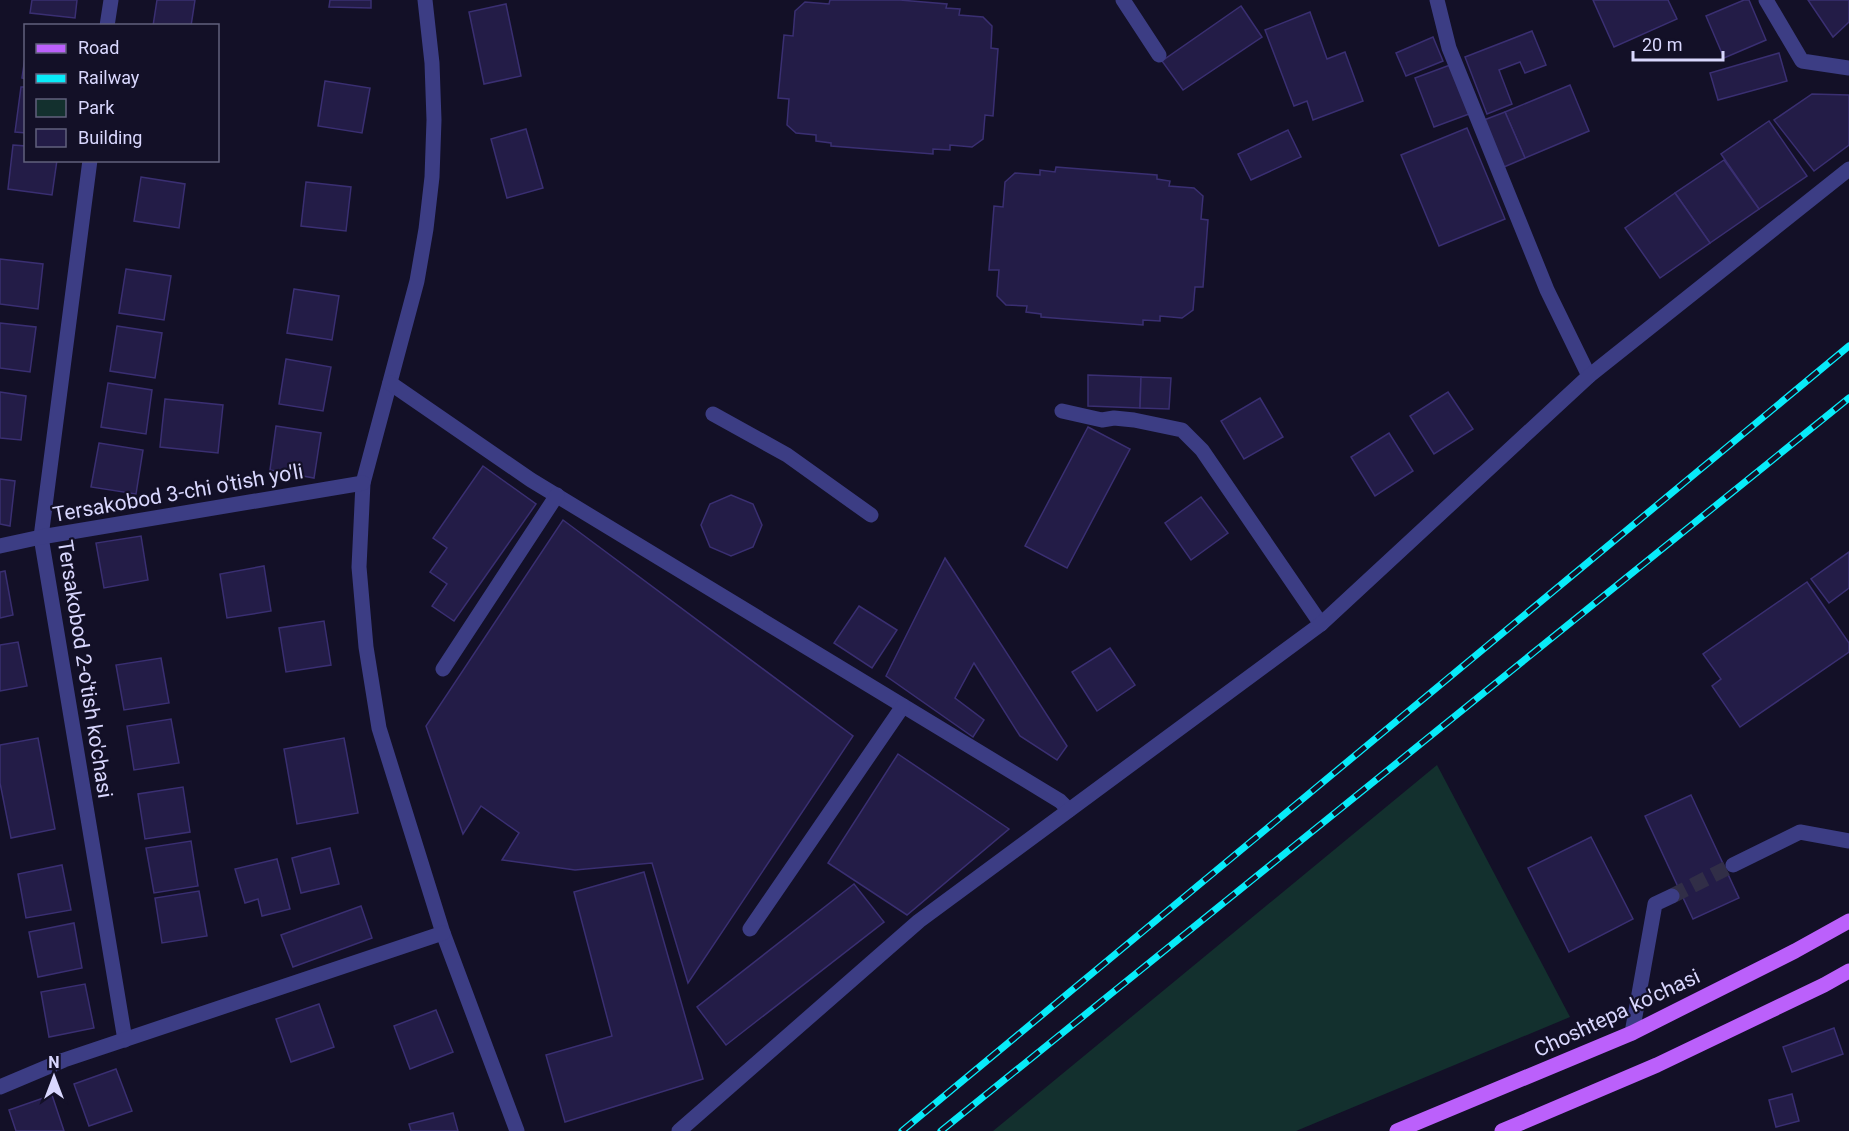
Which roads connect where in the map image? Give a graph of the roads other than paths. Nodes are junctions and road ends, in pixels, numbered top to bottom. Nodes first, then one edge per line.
1 (111, 0) edge
2 (425, 0) edge
3 (1123, 0) edge
4 (1437, 0) edge
5 (1766, 0) edge
6 (107, 24) edge
7 (1159, 55) dead end
8 (1849, 68) edge
9 (90, 162) edge
10 (1849, 169) edge
11 (1589, 376) junction
12 (390, 383) junction
13 (1062, 411) dead end
14 (713, 414) dead end
15 (363, 483) junction
16 (556, 495) junction
17 (871, 515) dead end
18 (41, 537) junction
19 (0, 546) edge
20 (1321, 624) junction
21 (443, 669) dead end
22 (903, 706) junction
23 (1069, 810) junction
24 (1849, 841) edge
25 (1733, 865) tunnel mouth
26 (1672, 896) tunnel mouth
27 (1849, 921) edge
28 (750, 929) dead end
29 (443, 933) junction
30 (1849, 971) edge
31 (1632, 1033) junction
32 (125, 1040) junction
33 (0, 1087) edge
34 (517, 1131) edge
35 (679, 1131) edge
36 (1397, 1131) edge
37 (1502, 1131) edge

1 - 6 street
2 - 12 street
3 - 7 street
4 - 11 street
5 - 8 street
9 - 18 street, Tersakobod 2-o'tish ko'chasi
10 - 11 street
11 - 20 street
12 - 15 street
12 - 16 street
13 - 20 street
14 - 17 street
15 - 18 street, Tersakobod 3-chi o'tish yo'li
15 - 29 street
16 - 21 street
16 - 22 street
18 - 19 street, Tersakobod 3-chi o'tish yo'li
18 - 32 street, Tersakobod 2-o'tish ko'chasi
20 - 23 street
22 - 23 street
22 - 28 street
23 - 35 street
24 - 25 street
26 - 31 street
27 - 31 main road, Choshtepa ko'chasi
29 - 32 street
29 - 34 street
30 - 37 main road
31 - 36 main road, Choshtepa ko'chasi
32 - 33 street

